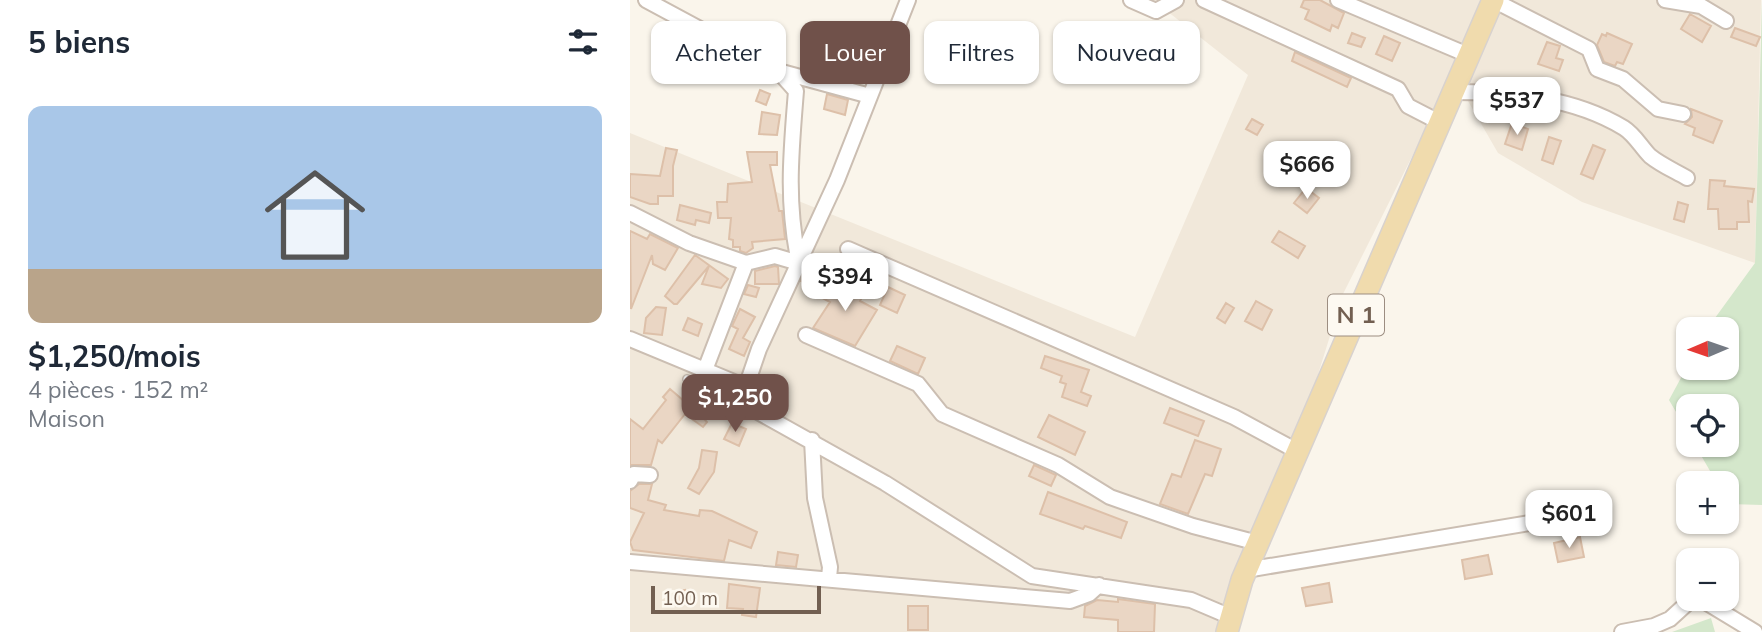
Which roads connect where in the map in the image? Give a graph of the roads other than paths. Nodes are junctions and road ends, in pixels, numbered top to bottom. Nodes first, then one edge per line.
1 (646, 0) edge
2 (908, 0) edge
3 (1130, 0) edge
4 (1176, 0) edge
5 (1204, 0) edge
6 (1338, 0) edge
7 (1493, 0) edge
8 (1665, 0) edge
9 (685, 21) edge
10 (1726, 22) dead end
11 (1468, 55) junction
12 (786, 73) edge
13 (786, 80) edge
14 (1452, 92) junction
15 (870, 96) junction
16 (1683, 114) dead end
17 (1439, 122) junction
18 (1687, 178) dead end
19 (630, 213) edge
20 (848, 249) dead end
21 (746, 263) junction
22 (799, 263) junction
23 (806, 335) dead end
24 (630, 339) edge
25 (709, 372) junction
26 (687, 379) dead end
27 (746, 387) junction
28 (812, 440) junction
29 (1297, 451) junction
30 (650, 475) dead end
31 (630, 481) edge
32 (1554, 519) dead end
33 (1258, 543) junction
34 (630, 562) edge
35 (1246, 570) junction
36 (829, 578) junction
37 (1099, 585) junction
38 (1679, 611) edge
39 (1720, 611) edge
40 (1229, 625) edge
41 (1622, 632) edge
42 (1755, 632) edge

1 - 9 street
2 - 15 street
3 - 4 street
5 - 17 street
6 - 11 street
7 - 11 main road, N 1
7 - 16 street
8 - 10 street
11 - 14 main road, N 1
12 - 15 street
13 - 22 street
14 - 17 main road, N 1
14 - 18 street
15 - 22 street
17 - 29 main road, N 1
19 - 21 street
20 - 29 street
21 - 22 street
21 - 25 street
22 - 27 street
23 - 33 street
24 - 25 street
25 - 26 lane
25 - 27 street
27 - 28 street
28 - 36 street
28 - 37 street
29 - 33 main road, N 1
30 - 31 street
32 - 35 street
33 - 35 main road, N 1
34 - 36 street
35 - 40 main road, N 1
36 - 37 street
37 - 40 street
38 - 41 street
39 - 42 street

